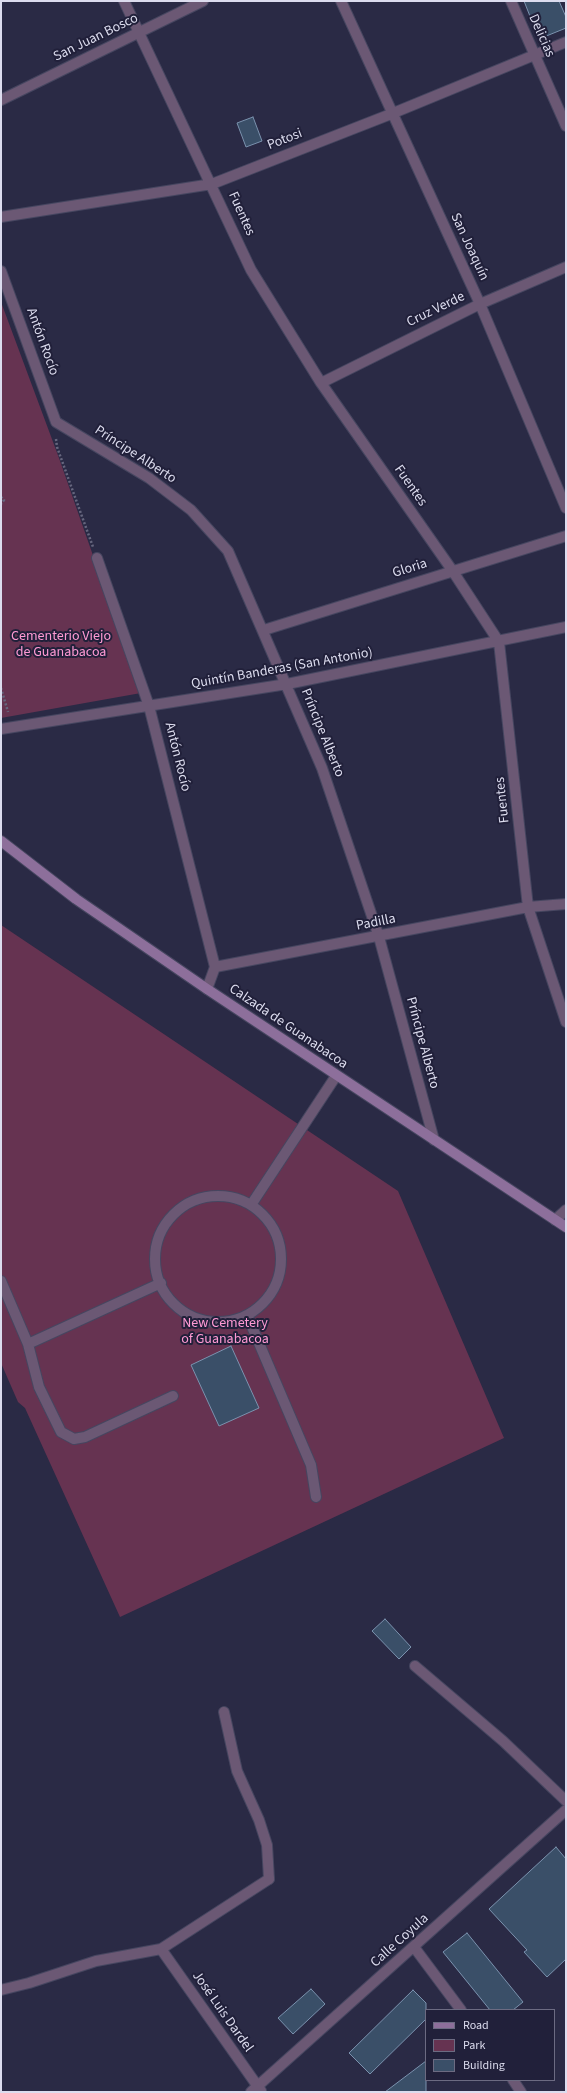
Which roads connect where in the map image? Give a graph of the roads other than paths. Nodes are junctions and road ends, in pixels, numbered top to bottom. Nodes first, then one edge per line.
1 (124, 1) edge
2 (203, 1) edge
3 (341, 1) edge
4 (511, 1) edge
5 (140, 32) junction
6 (566, 42) edge
7 (535, 55) junction
8 (1, 100) edge
9 (391, 114) junction
10 (566, 126) edge
11 (212, 184) junction
12 (1, 217) edge
13 (566, 267) edge
14 (1, 271) edge
15 (480, 304) junction
16 (321, 383) junction
17 (56, 422) joint
18 (566, 508) edge
19 (566, 536) edge
20 (97, 558) road end
21 (452, 570) junction
22 (566, 627) edge
23 (264, 630) junction
24 (499, 642) junction
25 (287, 684) junction
26 (150, 706) junction
27 (1, 729) edge
28 (1, 842) edge
29 (566, 904) edge
30 (528, 907) junction
31 (379, 937) junction
32 (215, 967) junction
33 (207, 989) junction
34 (566, 1022) edge
35 (336, 1076) junction
36 (434, 1140) junction
37 (252, 1205) junction
38 (566, 1210) edge
39 (555, 1220) junction
40 (566, 1227) edge
41 (1, 1281) edge
42 (160, 1283) junction
43 (247, 1315) junction
44 (28, 1344) junction
45 (173, 1396) dead end
46 (316, 1497) dead end
47 (415, 1666) dead end
48 (224, 1712) dead end
49 (566, 1801) edge
50 (566, 1810) edge
51 (414, 1947) junction
52 (161, 1949) junction
53 (1, 1990) edge
54 (460, 2009) edge
55 (514, 2081) edge
56 (256, 2090) edge
57 (522, 2092) edge

1 - 5 street, Fuentes
2 - 5 street, San Juan Bosco
3 - 9 street, San Joaquín
4 - 7 street, Delicias
5 - 8 street, San Juan Bosco
5 - 11 street, Fuentes
6 - 7 street, Potosi
7 - 9 street, Potosi
7 - 10 street, Delicias
9 - 11 street, Potosi
9 - 15 street, San Joaquín
11 - 12 street, Potosi
11 - 16 street, Fuentes
13 - 15 street, Cruz Verde
14 - 17 street, Antón Rocío
15 - 16 street, Cruz Verde
15 - 18 street, San Joaquín
16 - 21 street, Fuentes
17 - 23 street, Príncipe Alberto
19 - 21 street, Gloria
20 - 26 street, Antón Rocío
21 - 23 street, Gloria
21 - 24 street, Fuentes
22 - 24 street, Quintín Banderas (San Antonio)
23 - 25 street, Príncipe Alberto
24 - 25 street, Quintín Banderas (San Antonio)
24 - 30 street, Fuentes
25 - 26 street, Quintín Banderas (San Antonio)
25 - 31 street, Príncipe Alberto
26 - 27 street, Quintín Banderas (San Antonio)
26 - 32 street, Antón Rocío
28 - 33 main road, Calzada de Guanabacoa
29 - 30 street, Padilla
30 - 31 street, Padilla
30 - 34 street, Fuentes
31 - 32 street, Padilla
31 - 36 street, Príncipe Alberto
32 - 33 street
33 - 35 main road, Calzada de Guanabacoa
35 - 36 main road, Calzada de Guanabacoa
35 - 37 street
36 - 39 main road, Calzada de Guanabacoa
37 - 42 street
37 - 43 street
38 - 39 street
39 - 40 main road, Calzada de Guanabacoa
41 - 44 street
42 - 43 street
42 - 44 street
43 - 46 street
44 - 45 street
47 - 49 street
48 - 52 street
50 - 51 street, Calle Coyula
51 - 54 street
51 - 56 street, Calle Coyula
52 - 53 street
52 - 56 street, José Luis Dardel
55 - 57 street

